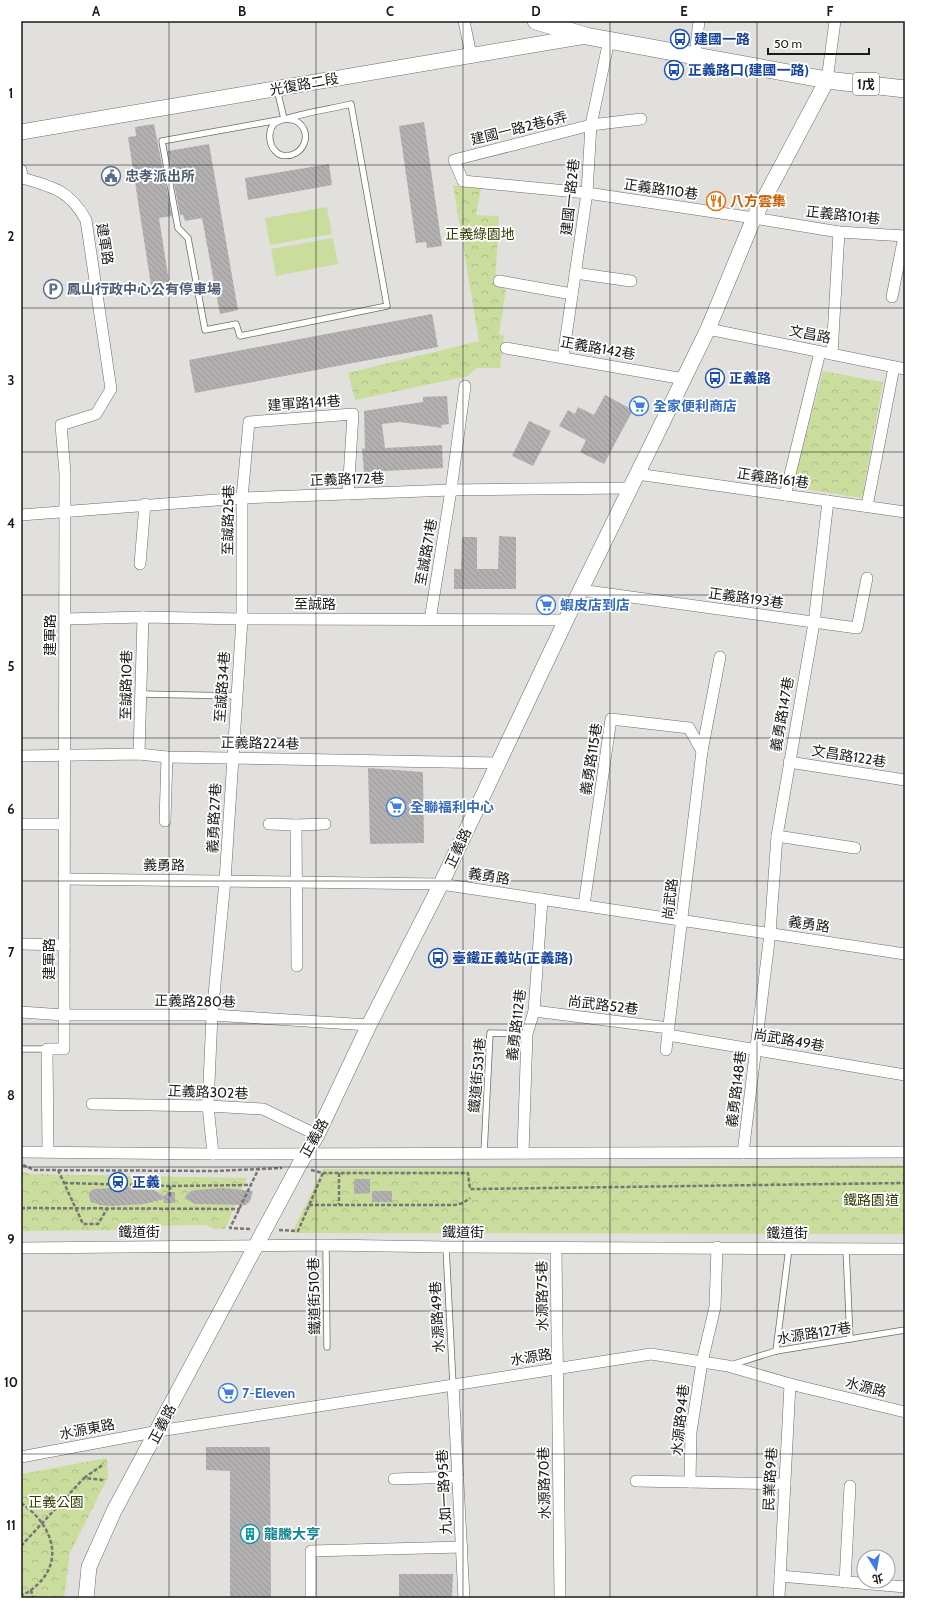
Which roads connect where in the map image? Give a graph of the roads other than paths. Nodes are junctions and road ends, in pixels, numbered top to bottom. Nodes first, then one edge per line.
1 (464, 21) edge
2 (536, 21) edge
3 (699, 21) edge
4 (835, 21) edge
5 (586, 36) junction
6 (609, 40) junction
7 (471, 55) junction
8 (695, 55) junction
9 (827, 80) junction
10 (276, 88) junction
11 (905, 89) edge
12 (284, 119) junction
13 (641, 119) dead end
14 (591, 125) junction
15 (21, 132) edge
16 (454, 160) joint
17 (21, 170) edge
18 (587, 193) junction
19 (754, 218) junction
20 (839, 232) junction
21 (904, 236) edge
22 (575, 273) junction
23 (500, 280) dead end
24 (631, 281) dead end
25 (572, 294) junction
26 (892, 297) dead end
27 (708, 329) junction
28 (506, 348) dead end
29 (820, 352) junction
30 (832, 354) junction
31 (563, 357) junction
32 (900, 368) edge
33 (684, 379) junction
34 (465, 386) dead end
35 (249, 422) joint
36 (637, 474) junction
37 (630, 488) junction
38 (451, 490) junction
39 (348, 494) junction
40 (785, 495) junction
41 (242, 498) junction
42 (828, 501) junction
43 (145, 504) junction
44 (867, 506) junction
45 (65, 511) junction
46 (905, 512) edge
47 (21, 515) edge
48 (140, 564) dead end
49 (867, 578) dead end
50 (580, 590) junction
51 (143, 617) junction
52 (65, 618) junction
53 (242, 619) junction
54 (430, 620) junction
55 (566, 620) junction
56 (814, 623) junction
57 (720, 657) dead end
58 (141, 694) junction
59 (237, 696) junction
60 (702, 751) junction
61 (140, 754) junction
62 (21, 756) edge
63 (64, 756) junction
64 (167, 756) junction
65 (233, 757) junction
66 (789, 762) junction
67 (498, 763) junction
68 (905, 780) edge
69 (165, 821) dead end
70 (21, 824) edge
71 (64, 824) junction
72 (269, 824) dead end
73 (325, 824) dead end
74 (296, 825) junction
75 (777, 836) junction
76 (855, 848) dead end
77 (64, 879) junction
78 (225, 881) junction
79 (296, 882) junction
80 (441, 884) junction
81 (542, 900) junction
82 (584, 905) junction
83 (682, 920) junction
84 (770, 934) junction
85 (21, 944) edge
86 (64, 945) junction
87 (905, 954) edge
88 (297, 966) dead end
89 (534, 1011) junction
90 (21, 1012) edge
91 (212, 1015) junction
92 (64, 1016) junction
93 (369, 1025) junction
94 (668, 1032) junction
95 (527, 1034) junction
96 (21, 1049) edge
97 (47, 1049) junction
98 (756, 1049) junction
99 (666, 1050) dead end
100 (905, 1075) edge
101 (92, 1104) dead end
102 (208, 1106) junction
103 (317, 1135) junction
104 (21, 1152) edge
105 (48, 1152) junction
106 (905, 1152) edge
107 (307, 1153) junction
108 (523, 1153) junction
109 (743, 1153) junction
110 (213, 1154) junction
111 (484, 1154) junction
112 (326, 1245) junction
113 (255, 1246) junction
114 (446, 1247) junction
115 (717, 1247) junction
116 (21, 1248) edge
117 (556, 1248) junction
118 (789, 1248) junction
119 (846, 1248) junction
120 (905, 1249) edge
121 (905, 1330) edge
122 (850, 1339) junction
123 (327, 1347) dead end
124 (776, 1351) junction
125 (702, 1362) junction
126 (728, 1366) junction
127 (558, 1368) junction
128 (790, 1384) junction
129 (453, 1385) junction
130 (905, 1412) edge
131 (158, 1431) junction
132 (21, 1456) edge
133 (458, 1477) junction
134 (394, 1479) dead end
135 (636, 1481) dead end
136 (690, 1482) junction
137 (785, 1484) junction
138 (850, 1486) dead end
139 (462, 1547) junction
140 (780, 1576) junction
141 (845, 1582) junction
142 (905, 1587) edge
143 (86, 1598) edge
144 (311, 1598) edge
145 (464, 1598) edge
146 (560, 1598) edge
147 (779, 1598) edge

1 - 7 street
2 - 5 main road, 1戊
3 - 8 street
4 - 9 street, 正義路
5 - 6 main road, 1戊
5 - 7 street, 光復路二段
6 - 8 main road, 1戊
6 - 14 street, 建國一路2巷
7 - 10 street, 光復路二段
8 - 9 main road, 1戊
9 - 11 main road, 1戊
9 - 19 street, 正義路
10 - 12 lane
10 - 15 street, 光復路二段
12 - 12 lane
12 - 12 lane
13 - 14 street, 建國一路2巷6弄
14 - 16 street, 建國一路2巷6弄
14 - 18 street, 建國一路2巷
16 - 18 street, 正義路110巷
17 - 45 street, 建軍路
18 - 19 street, 正義路110巷
18 - 22 street, 建國一路2巷
19 - 20 street, 正義路101巷
19 - 27 street, 正義路
20 - 21 street, 正義路101巷
20 - 30 street
21 - 26 street
22 - 24 street
22 - 25 street, 建國一路2巷
23 - 25 street
25 - 31 street, 建國一路2巷
27 - 29 street, 文昌路
27 - 33 street, 正義路
28 - 31 street, 正義路142巷
29 - 30 street, 文昌路
29 - 40 street
30 - 32 street, 文昌路
31 - 33 street, 正義路142巷
32 - 44 street
33 - 36 street, 正義路
34 - 38 street, 至誠路71巷
35 - 39 street, 建軍路141巷
35 - 41 street, 至誠路25巷
36 - 37 street, 正義路
36 - 40 street, 正義路161巷
37 - 38 street, 正義路172巷
37 - 50 street, 正義路
38 - 39 street, 正義路172巷
38 - 54 street, 至誠路71巷
39 - 41 street, 正義路172巷
40 - 42 street, 正義路161巷
41 - 43 street, 正義路172巷
41 - 53 street, 至誠路25巷
42 - 44 street, 正義路161巷
42 - 56 street, 義勇路147巷
43 - 45 street, 正義路172巷
43 - 48 street
44 - 46 street, 正義路161巷
45 - 47 street, 正義路172巷
45 - 52 street, 建軍路
49 - 56 street, 正義路193巷
50 - 55 street, 正義路
50 - 56 street, 正義路193巷
51 - 52 street, 至誠路
51 - 53 street, 至誠路
51 - 58 street, 至誠路10巷
52 - 63 street, 建軍路
53 - 54 street, 至誠路
53 - 59 street, 至誠路34巷
54 - 55 street, 至誠路
55 - 67 street, 正義路
56 - 66 street, 義勇路147巷
57 - 60 street, 尚武路
58 - 59 lane
58 - 61 street, 至誠路10巷
59 - 65 street, 至誠路34巷
60 - 82 street, 義勇路115巷
60 - 83 street, 尚武路
61 - 63 street, 正義路224巷
61 - 64 street, 正義路224巷
62 - 63 street, 正義路224巷
63 - 71 street, 建軍路
64 - 65 street, 正義路224巷
64 - 69 street
65 - 67 street, 正義路224巷
65 - 78 street, 義勇路27巷
66 - 68 street, 文昌路122巷
66 - 75 street, 義勇路147巷
67 - 80 street, 正義路
70 - 71 street
71 - 77 street, 建軍路
72 - 74 street
73 - 74 street
74 - 79 street
75 - 76 street
75 - 84 street, 義勇路147巷
77 - 78 street, 義勇路
77 - 86 street, 建軍路
78 - 79 street, 義勇路
78 - 91 street, 義勇路27巷
79 - 80 street, 義勇路
79 - 88 street
80 - 81 street, 義勇路
80 - 93 street, 正義路
81 - 82 street, 義勇路
81 - 89 street, 義勇路112巷
82 - 83 street, 義勇路
83 - 84 street, 義勇路
83 - 94 street, 尚武路
84 - 87 street, 義勇路
84 - 98 street, 義勇路148巷
85 - 86 street
86 - 92 street, 建軍路
89 - 94 street, 尚武路52巷
89 - 95 street, 義勇路112巷
90 - 92 street, 正義路280巷
91 - 92 street, 正義路280巷
91 - 93 street, 正義路280巷
91 - 102 street, 義勇路27巷
92 - 97 street, 建軍路
93 - 103 street, 正義路
94 - 98 street, 尚武路49巷
94 - 99 street, 尚武路
95 - 108 street, 義勇路112巷
95 - 111 lane, 鐵道街531巷
96 - 97 lane
97 - 105 street
98 - 100 street, 尚武路49巷
98 - 109 street, 義勇路148巷
101 - 102 street, 正義路302巷
102 - 103 street, 正義路302巷
102 - 110 street, 義勇路27巷
103 - 107 street, 正義路
104 - 105 street
105 - 110 street
106 - 109 street
107 - 110 street
107 - 111 street
107 - 113 street, 正義路
108 - 109 street
108 - 111 street
112 - 113 street, 鐵道街
112 - 114 street, 鐵道街
112 - 123 lane, 鐵道街510巷
113 - 116 street, 鐵道街
113 - 131 street, 正義路
114 - 117 street, 鐵道街
114 - 129 lane, 水源路49巷
115 - 117 street, 鐵道街
115 - 118 street, 鐵道街
115 - 125 street, 水源路94巷
117 - 127 street, 水源路75巷
118 - 119 street, 鐵道街
118 - 124 lane
119 - 120 street, 鐵道街
119 - 122 lane
121 - 122 lane, 水源路127巷
122 - 124 lane, 水源路127巷
124 - 126 lane, 水源路127巷
125 - 126 street, 水源路
125 - 127 street, 水源路
125 - 136 street, 水源路94巷
126 - 128 street, 水源路
127 - 129 street, 水源路
127 - 146 street, 水源路70巷
128 - 130 street, 水源路
128 - 137 street, 民業路9巷
129 - 131 street, 水源路
129 - 133 street, 九如一路95巷
131 - 132 street, 水源東路
131 - 143 street, 正義路
133 - 134 street
133 - 139 street, 九如一路95巷
135 - 136 street
136 - 137 street
137 - 140 street, 民業路9巷
138 - 141 street
139 - 144 street
139 - 145 street, 九如一路95巷
140 - 141 street
140 - 147 street, 民業路9巷
141 - 142 street

